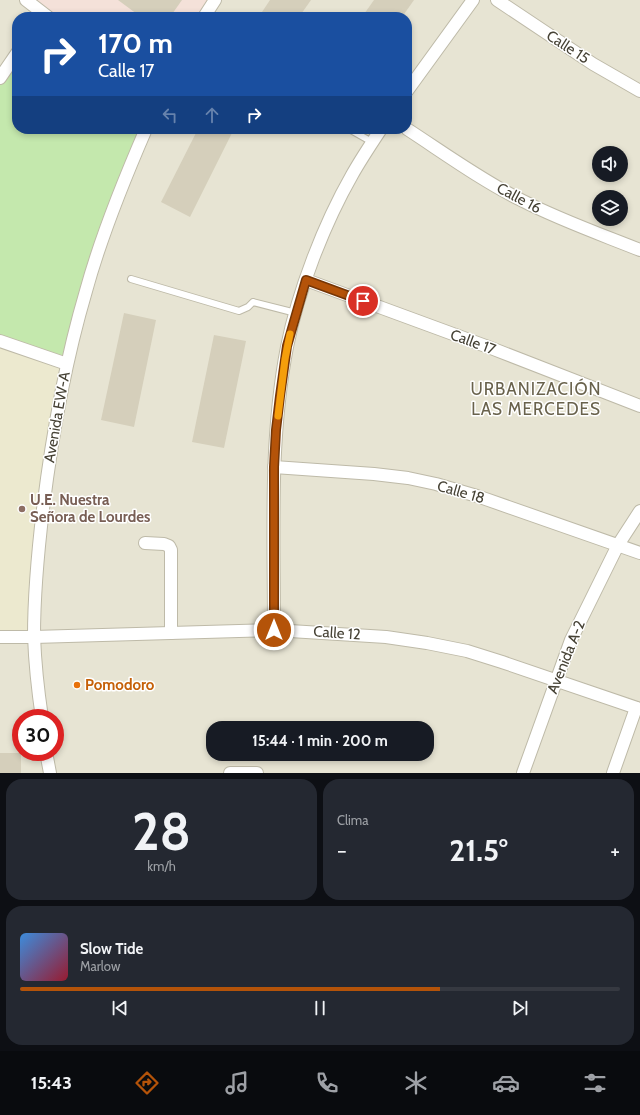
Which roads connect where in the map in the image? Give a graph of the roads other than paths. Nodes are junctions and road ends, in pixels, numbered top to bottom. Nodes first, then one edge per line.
1 (26, 0) edge
2 (215, 0) edge
3 (472, 0) edge
4 (497, 0) edge
5 (40, 12) edge
6 (207, 12) edge
7 (12, 60) edge
8 (0, 78) edge
9 (412, 84) edge
10 (640, 91) edge
11 (412, 132) edge
12 (144, 134) edge
13 (358, 134) edge
14 (378, 134) edge
15 (372, 142) junction
16 (640, 250) edge
17 (131, 279) dead end
18 (306, 280) junction
19 (296, 313) junction
20 (0, 341) edge
21 (67, 364) junction
22 (640, 406) edge
23 (274, 467) junction
24 (640, 511) edge
25 (145, 543) dead end
26 (618, 545) junction
27 (640, 553) edge
28 (274, 630) junction
29 (171, 633) junction
30 (0, 637) edge
31 (34, 637) junction
32 (556, 681) junction
33 (638, 708) edge
34 (41, 709) edge
35 (48, 761) edge
36 (50, 773) edge
37 (230, 773) edge
38 (257, 773) edge
39 (523, 773) edge
40 (613, 773) edge

1 - 5 street
2 - 6 street
3 - 9 street
4 - 10 street, Calle 15
7 - 8 street
11 - 16 street, Calle 16
12 - 21 street, Avenida EW-A
13 - 15 lane
14 - 15 street
15 - 18 street
17 - 19 lane
18 - 19 street
18 - 22 street, Calle 17
19 - 23 street
20 - 21 street
21 - 31 street, Avenida EW-A
23 - 26 street, Calle 18
23 - 28 street
24 - 26 street, Avenida A-2
25 - 29 street
26 - 27 street, Calle 18
26 - 32 street, Avenida A-2
28 - 29 street, Calle 12
28 - 32 street, Calle 12
29 - 31 street, Calle 12
30 - 31 street, Calle 12
31 - 34 street, Avenida EW-A
32 - 33 street, Calle 12
32 - 39 street, Avenida A-2
33 - 40 street
35 - 36 street
37 - 38 street

